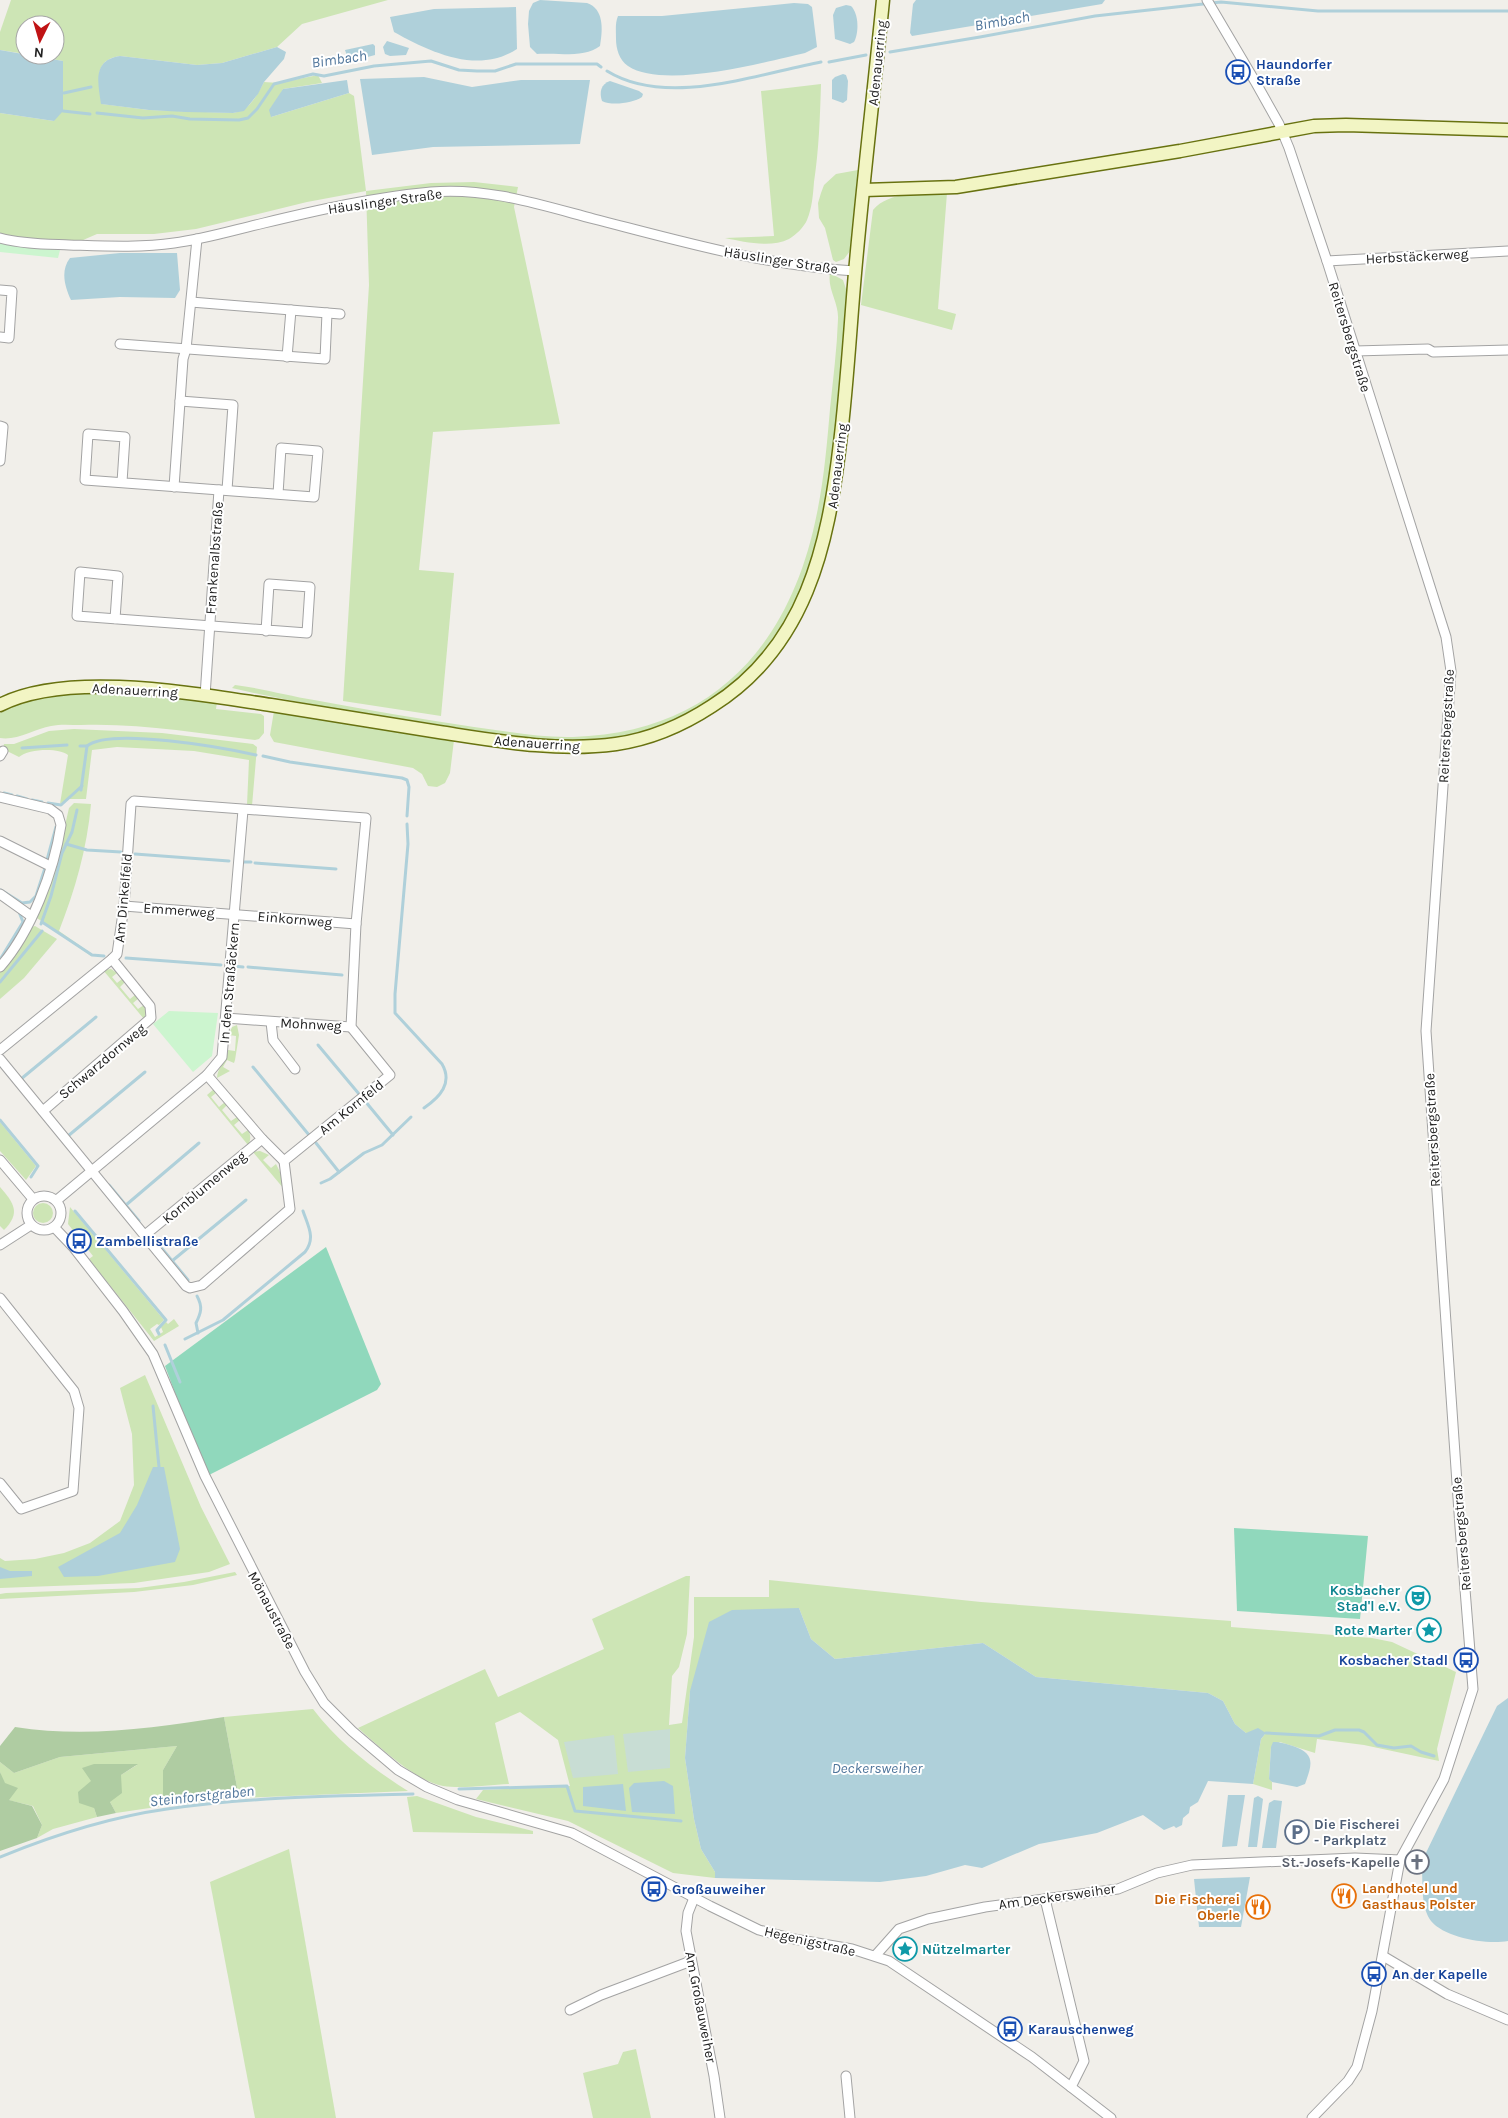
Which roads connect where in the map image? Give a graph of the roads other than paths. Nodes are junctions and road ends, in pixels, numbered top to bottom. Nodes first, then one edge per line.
1 (883, 0) edge
2 (1209, 4) edge
3 (1508, 130) edge
4 (1281, 131) junction
5 (864, 190) junction
6 (0, 238) edge
7 (197, 240) junction
8 (1508, 251) edge
9 (1327, 261) junction
10 (855, 271) junction
11 (0, 290) edge
12 (191, 302) junction
13 (291, 310) junction
14 (327, 313) junction
15 (340, 314) dead end
16 (0, 337) edge
17 (120, 344) dead end
18 (186, 349) junction
19 (1508, 350) edge
20 (1355, 351) junction
21 (287, 357) junction
22 (180, 401) junction
23 (0, 426) edge
24 (0, 461) edge
25 (122, 482) junction
26 (174, 486) junction
27 (223, 490) junction
28 (278, 494) junction
29 (115, 619) junction
30 (210, 626) junction
31 (266, 631) junction
32 (205, 696) junction
33 (0, 705) edge
34 (0, 796) edge
35 (243, 810) junction
36 (0, 841) edge
37 (50, 866) junction
38 (0, 894) edge
39 (124, 906) junction
40 (234, 914) junction
41 (31, 916) junction
42 (356, 924) junction
43 (112, 959) junction
44 (1, 964) edge
45 (226, 1018) junction
46 (271, 1022) junction
47 (351, 1027) junction
48 (0, 1050) edge
49 (0, 1059) edge
50 (295, 1069) dead end
51 (207, 1075) junction
52 (43, 1110) junction
53 (262, 1139) junction
54 (0, 1160) edge
55 (284, 1161) junction
56 (92, 1173) junction
57 (33, 1199) junction
58 (57, 1200) junction
59 (31, 1225) junction
60 (54, 1227) junction
61 (145, 1236) junction
62 (0, 1244) edge
63 (0, 1298) edge
64 (0, 1483) edge
65 (428, 1787) joint
66 (1400, 1860) junction
67 (694, 1898) junction
68 (1046, 1899) junction
69 (875, 1956) junction
70 (1383, 1956) junction
71 (691, 1961) junction
72 (570, 2010) dead end
73 (1508, 2020) edge
74 (846, 2076) dead end
75 (1071, 2087) junction
76 (720, 2118) edge
77 (850, 2118) edge
78 (1111, 2118) edge
79 (1312, 2118) edge

1 - 5 main road, Adenauerring
2 - 4 street, Reitersbergstraße
3 - 4 main road
4 - 5 main road
4 - 9 street, Reitersbergstraße
5 - 10 main road, Adenauerring
6 - 7 street, Häuslinger Straße
7 - 10 street, Häuslinger Straße
7 - 12 street
8 - 9 street, Herbstäckerweg
9 - 20 street, Reitersbergstraße
10 - 32 main road, Adenauerring
11 - 16 street
12 - 13 street
12 - 18 street
13 - 14 street
13 - 21 street
14 - 15 street
14 - 21 street
17 - 18 street
18 - 21 street
18 - 22 street
19 - 20 street
20 - 66 street, Reitersbergstraße
22 - 26 street
22 - 27 street, Frankenalbstraße
23 - 24 street
25 - 25 street, Frankenalbstraße
25 - 26 street, Frankenalbstraße
26 - 27 street, Frankenalbstraße
27 - 28 street
27 - 30 street, Frankenalbstraße
28 - 28 street
29 - 29 street
29 - 30 street
30 - 31 street
30 - 32 street, Frankenalbstraße
31 - 31 street
32 - 33 main road, Adenauerring
34 - 37 street
35 - 39 street, Am Dinkelfeld
35 - 40 street, In den Straßäckern
35 - 42 street
36 - 37 street
37 - 41 street
38 - 41 street
39 - 40 street, Emmerweg
39 - 43 street, Am Dinkelfeld
40 - 42 street, Einkornweg
40 - 45 street, In den Straßäckern
41 - 44 street
42 - 47 street
43 - 48 street, Am Dinkelfeld
43 - 52 street, Schwarzdornweg
45 - 46 street, Mohnweg
45 - 51 street, In den Straßäckern
46 - 47 street, Mohnweg
46 - 50 street, Mohnweg
47 - 55 street, Am Kornfeld
49 - 52 street
51 - 53 street
51 - 56 street, In den Straßäckern
52 - 56 street
53 - 55 street
53 - 61 street, Kornblumenweg
54 - 57 street
55 - 61 street
56 - 58 street, In den Straßäckern
56 - 61 street
57 - 58 street
57 - 59 street
58 - 60 street
59 - 60 street
59 - 62 street
60 - 65 street, Mönaustraße
63 - 64 street
65 - 67 street, Hegenigstraße
66 - 68 street, Am Deckersweiher
66 - 70 street, Reitersbergstraße
67 - 69 street, Hegenigstraße
67 - 71 street, Am Großauweiher
68 - 69 street, Am Deckersweiher
68 - 75 street
69 - 75 street, Hegenigstraße
70 - 73 street
70 - 79 street, Reitersbergstraße
71 - 72 street
71 - 76 street, Am Großauweiher
74 - 77 street
75 - 78 street, Hegenigstraße

